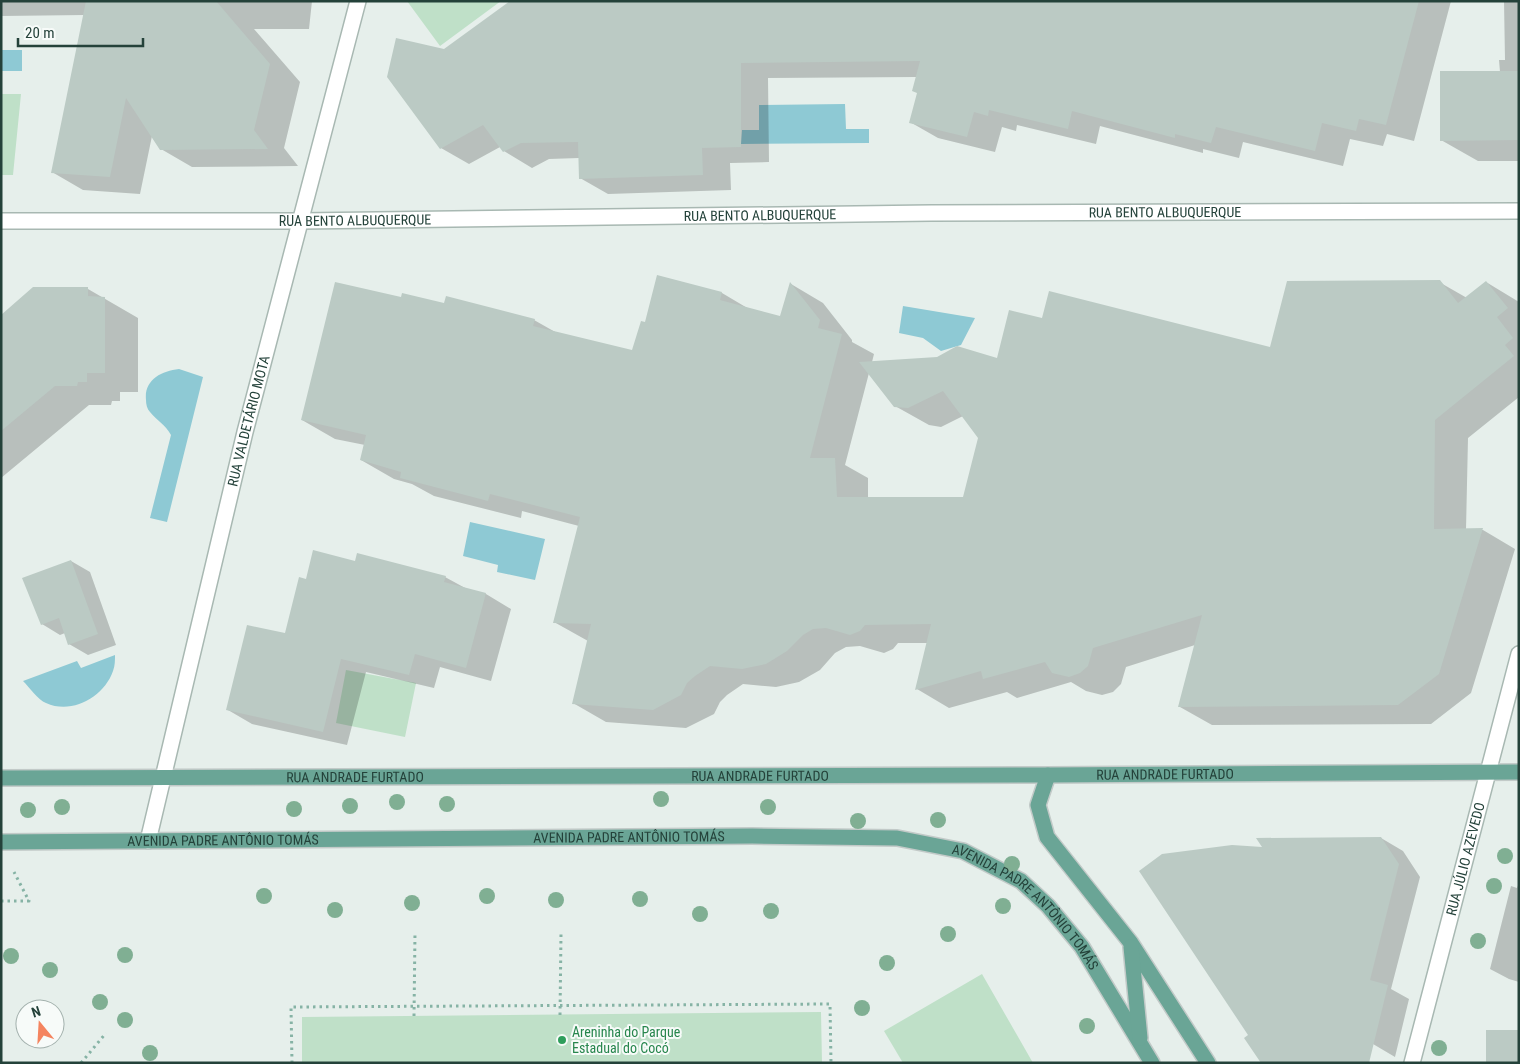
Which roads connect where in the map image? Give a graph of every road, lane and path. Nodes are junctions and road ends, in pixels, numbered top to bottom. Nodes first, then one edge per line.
1 (358, 1) edge
2 (1519, 211) edge
3 (1, 221) edge
4 (301, 221) junction
5 (1519, 654) edge
6 (1489, 772) junction
7 (1519, 772) edge
8 (1048, 775) junction
9 (164, 776) junction
10 (1, 778) edge
11 (148, 841) junction
12 (1, 842) edge
13 (24, 871) dead end
14 (1, 901) edge
15 (415, 932) dead end
16 (561, 933) dead end
17 (1131, 943) junction
18 (414, 1006) junction
19 (560, 1007) junction
20 (560, 1015) dead end
21 (414, 1016) dead end
22 (106, 1033) dead end
23 (1140, 1043) junction
24 (81, 1063) edge
25 (292, 1063) edge
26 (831, 1063) edge
27 (1152, 1063) edge
28 (1208, 1063) edge
29 (1412, 1063) edge

1 - 4 street, RUA VALDETÁRIO MOTA
2 - 4 street, RUA BENTO ALBUQUERQUE
3 - 4 street, RUA BENTO ALBUQUERQUE
4 - 9 street, RUA VALDETÁRIO MOTA
5 - 6 street, RUA JÚLIO AZEVEDO
6 - 7 main road, RUA ANDRADE FURTADO
6 - 8 main road, RUA ANDRADE FURTADO
6 - 29 street, RUA JÚLIO AZEVEDO
8 - 9 main road, RUA ANDRADE FURTADO
8 - 17 main road
9 - 10 main road, RUA ANDRADE FURTADO
9 - 11 street, RUA VALDETÁRIO MOTA
11 - 12 main road, AVENIDA PADRE ANTÔNIO TOMÁS
11 - 23 main road, AVENIDA PADRE ANTÔNIO TOMÁS
13 - 14 path
15 - 18 path
16 - 19 path
17 - 23 main road
17 - 28 main road
18 - 19 path
18 - 21 path
18 - 25 path
19 - 20 path
19 - 26 path
22 - 24 path
23 - 27 main road, AVENIDA PADRE ANTÔNIO TOMÁS

